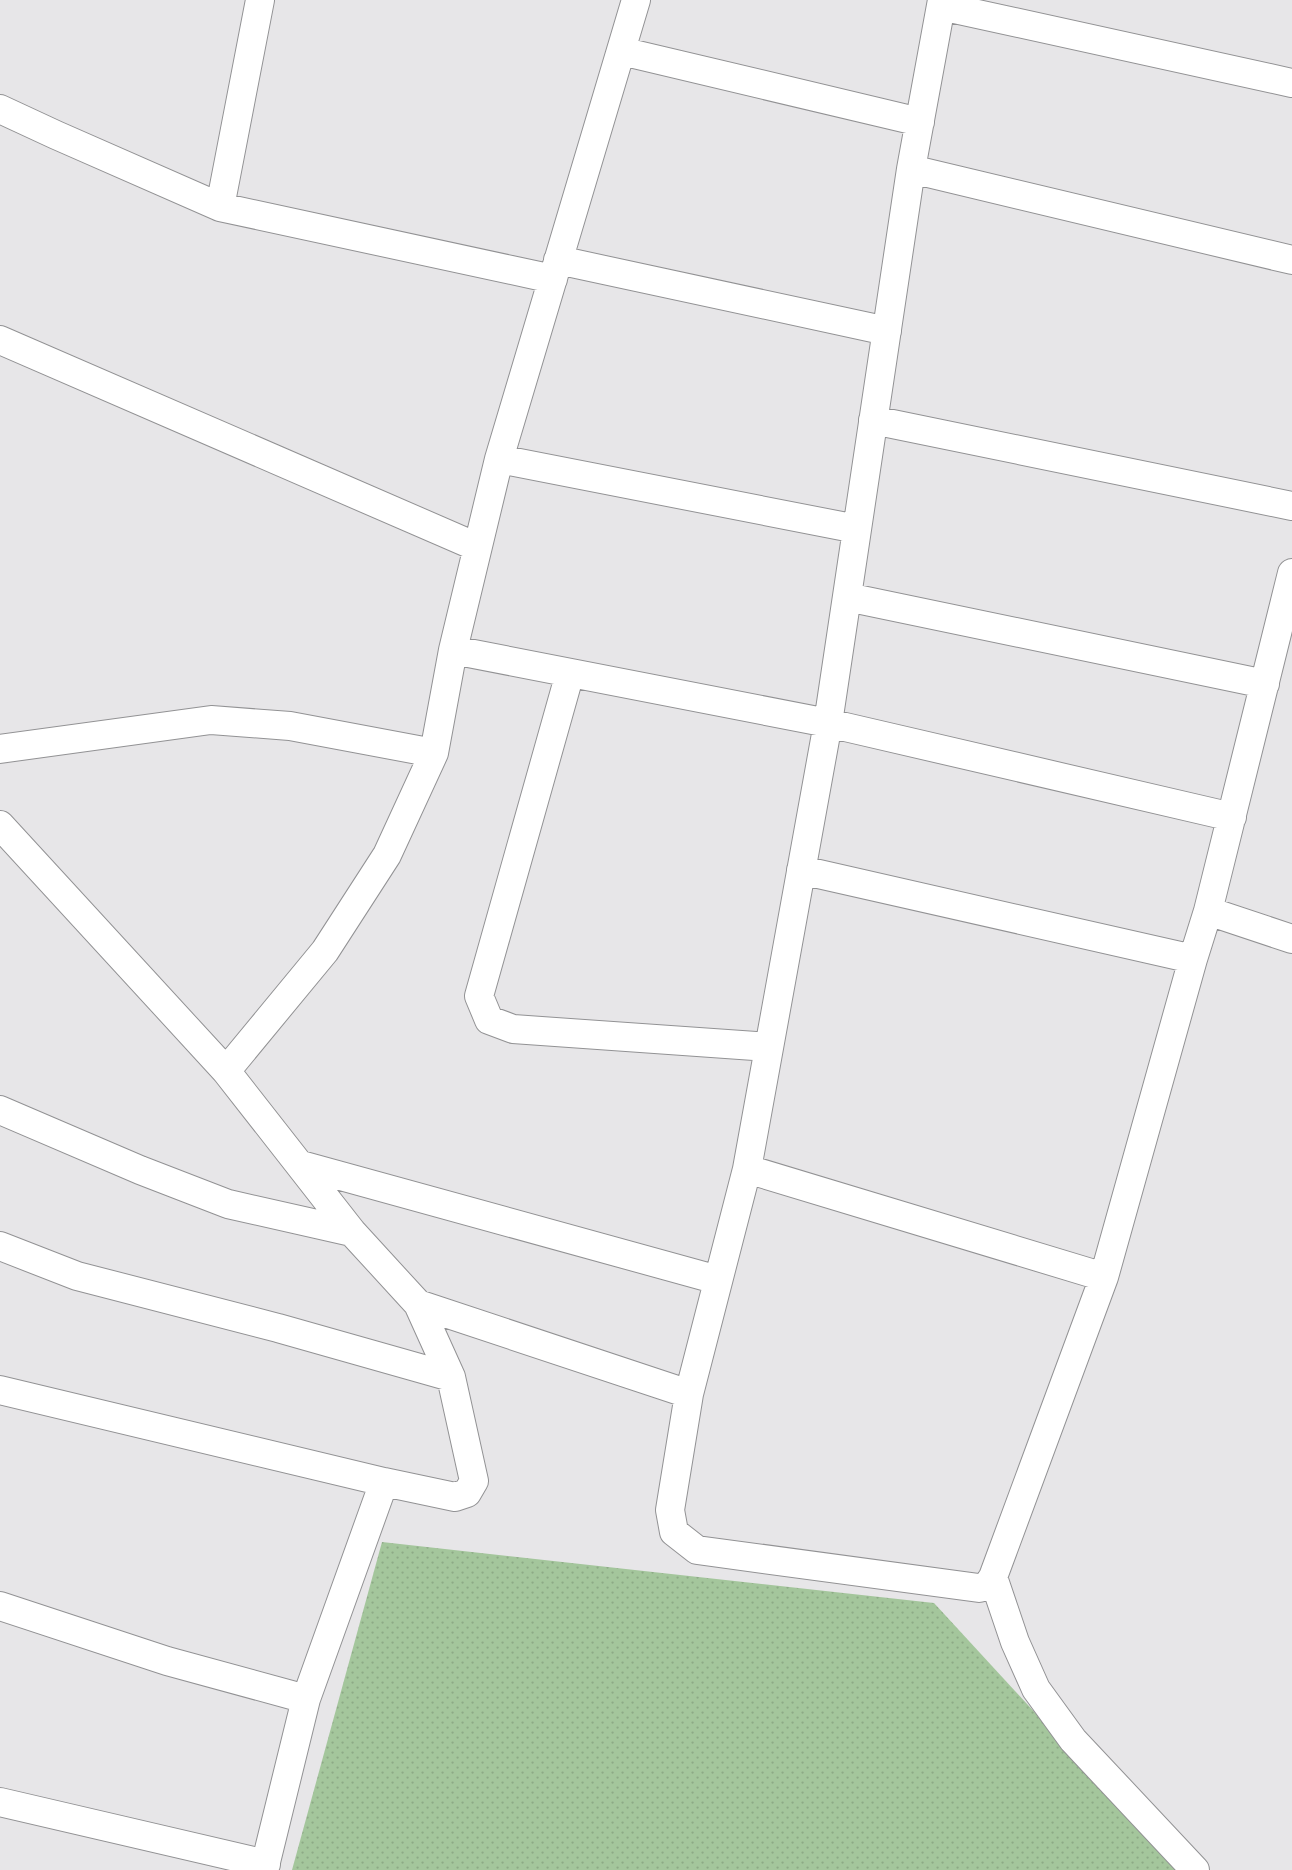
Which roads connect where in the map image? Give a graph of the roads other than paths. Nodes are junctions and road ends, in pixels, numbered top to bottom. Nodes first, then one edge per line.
1 (260, 0) edge
2 (636, 0) edge
3 (941, 3) edge
4 (621, 51) junction
5 (1292, 83) edge
6 (0, 109) edge
7 (920, 122) junction
8 (911, 168) junction
9 (220, 207) junction
10 (1292, 260) edge
11 (555, 269) junction
12 (887, 331) junction
13 (0, 340) edge
14 (873, 420) junction
15 (499, 459) junction
16 (1292, 506) edge
17 (857, 529) junction
18 (477, 547) junction
19 (1292, 573) edge
20 (847, 597) junction
21 (453, 650) junction
22 (570, 673) junction
23 (1265, 684) junction
24 (828, 723) junction
25 (0, 749) edge
26 (434, 753) junction
27 (1232, 817) junction
28 (0, 825) edge
29 (801, 870) junction
30 (1208, 911) junction
31 (1292, 939) edge
32 (1193, 959) junction
33 (769, 1047) junction
34 (226, 1071) junction
35 (0, 1110) edge
36 (300, 1165) junction
37 (747, 1169) junction
38 (352, 1232) junction
39 (0, 1246) edge
40 (1104, 1277) junction
41 (718, 1280) junction
42 (418, 1304) junction
43 (451, 1377) junction
44 (0, 1390) edge
45 (689, 1394) junction
46 (384, 1482) junction
47 (993, 1577) junction
48 (0, 1606) edge
49 (306, 1699) junction
50 (0, 1802) edge
51 (265, 1867) edge
52 (1194, 1870) edge

1 - 9 street
2 - 4 street
3 - 5 street
3 - 7 street
4 - 7 street
4 - 11 street
6 - 9 street
7 - 8 street
8 - 10 street
8 - 12 street
9 - 11 street
11 - 12 street
11 - 15 street
12 - 14 street
13 - 18 street
14 - 16 street
14 - 17 street
15 - 17 street
15 - 18 street
17 - 20 street
18 - 21 street
19 - 23 street
20 - 23 street
20 - 24 street
21 - 22 street
21 - 26 street
22 - 24 street
22 - 33 street
23 - 27 street
24 - 27 street
24 - 29 street
25 - 26 street
26 - 34 street
27 - 30 street
28 - 34 street
29 - 32 street
29 - 33 street
30 - 31 street
30 - 32 street
32 - 40 street
33 - 37 street
34 - 36 street
35 - 38 street
36 - 38 street
36 - 41 street
37 - 40 street
37 - 41 street
38 - 42 street
39 - 43 street
40 - 47 street
41 - 45 street
42 - 43 street
42 - 45 street
43 - 46 street
44 - 46 street
45 - 47 street
46 - 49 street
47 - 52 street
48 - 49 street
49 - 51 street
50 - 51 street

